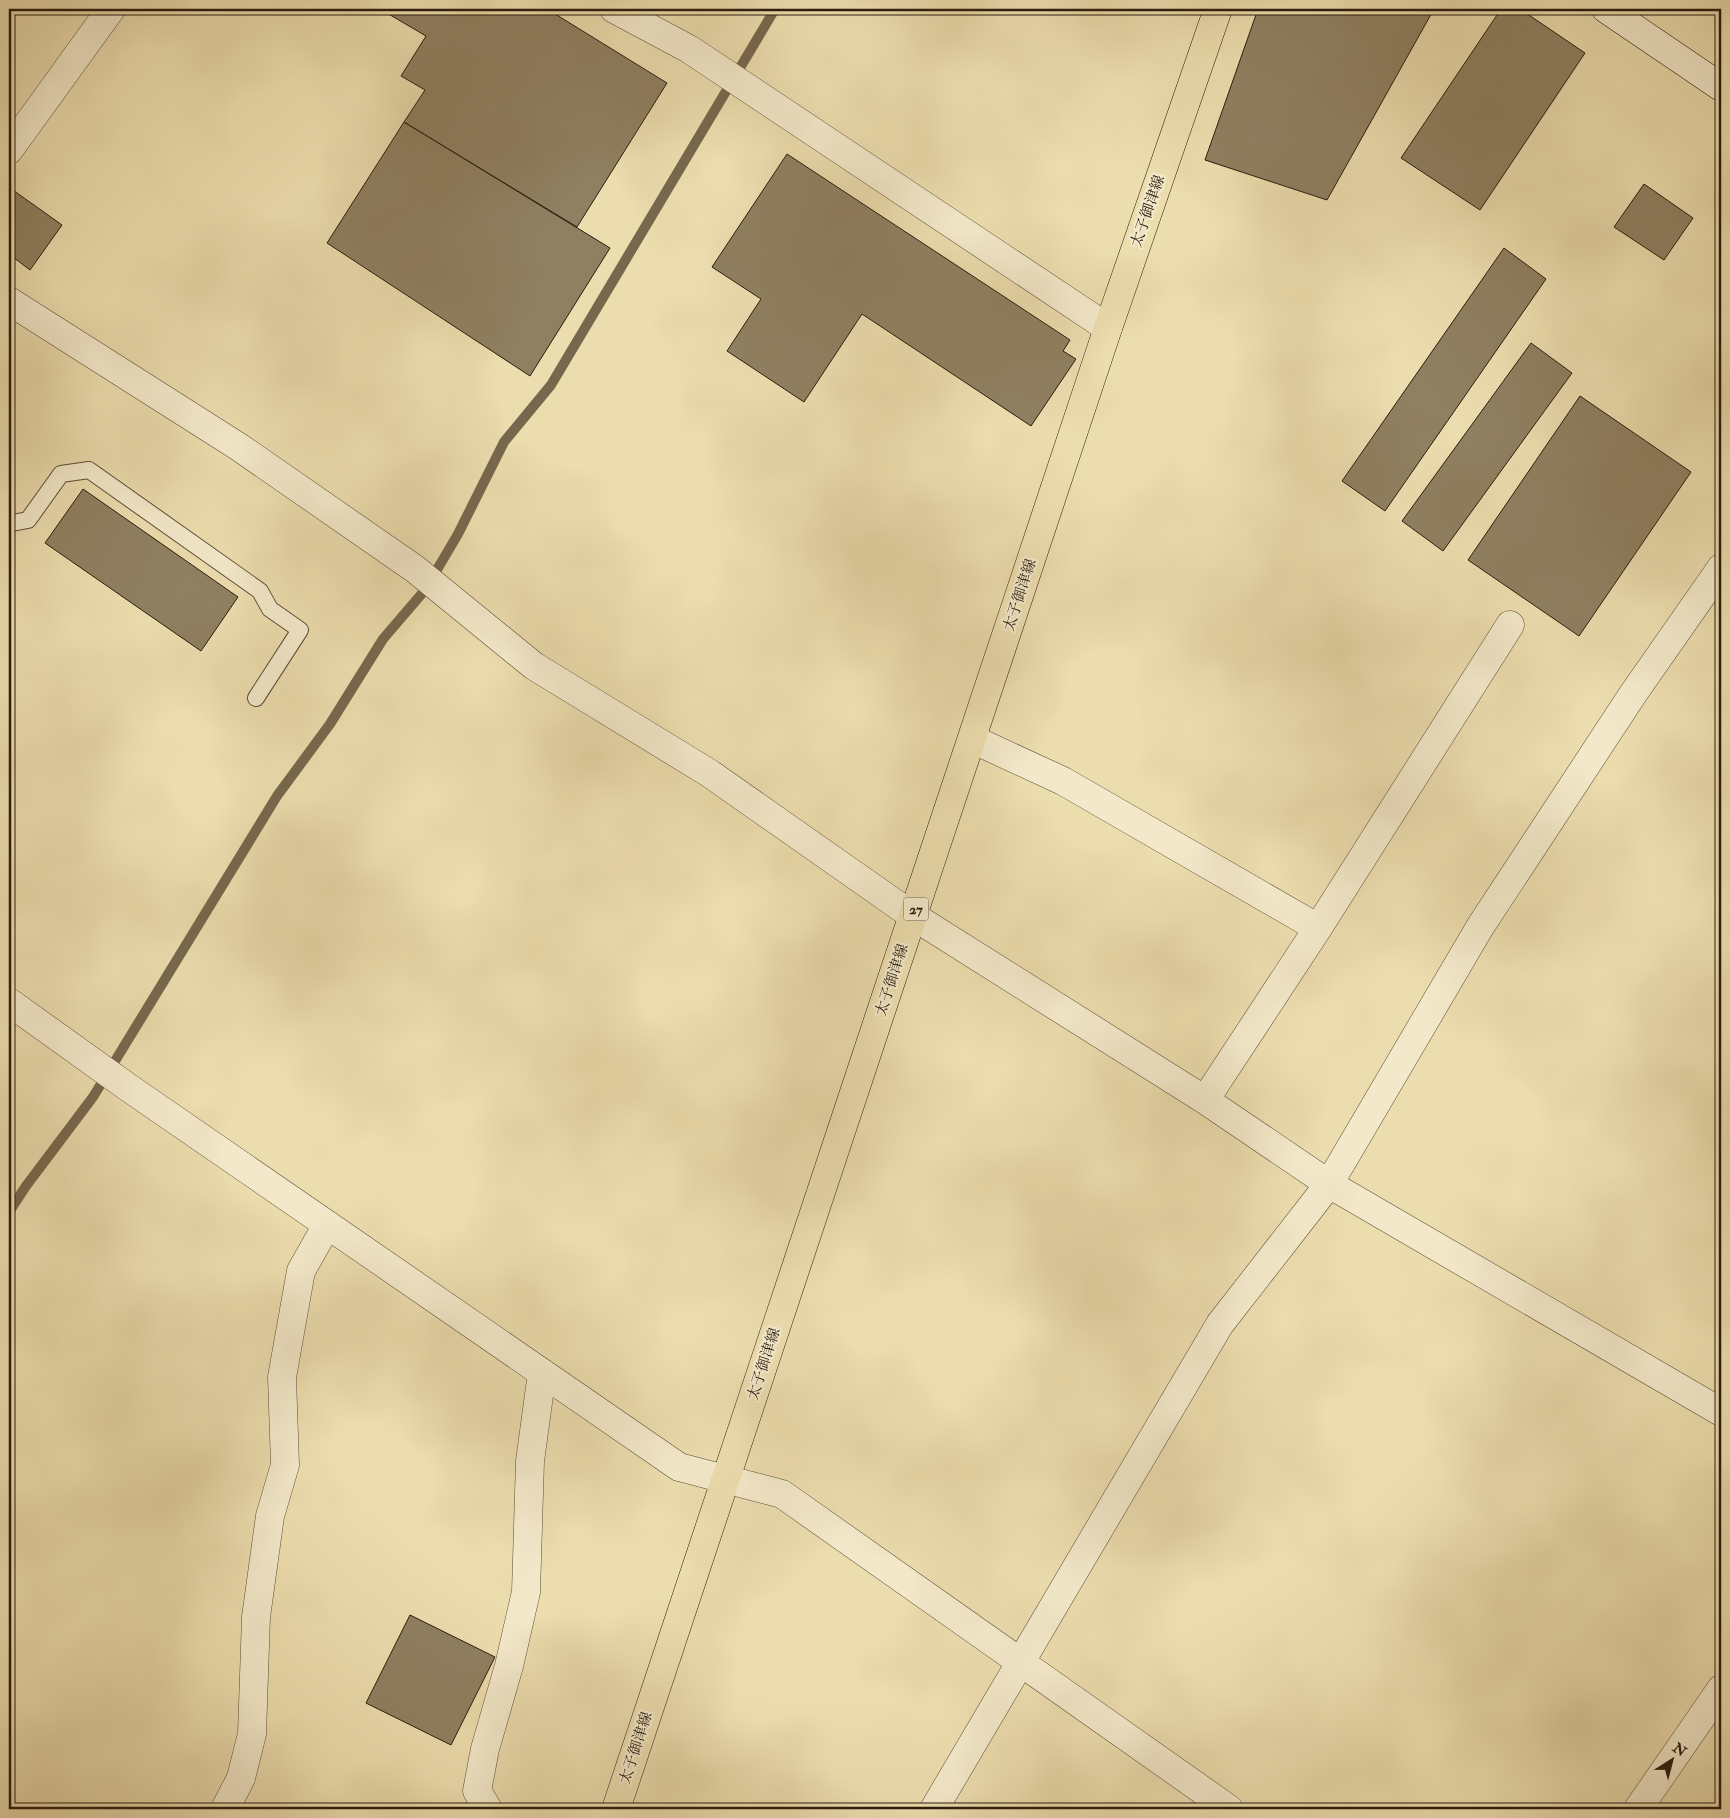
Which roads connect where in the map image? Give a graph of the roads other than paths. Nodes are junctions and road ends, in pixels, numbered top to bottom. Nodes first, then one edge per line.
1 (110, 9) edge
2 (614, 9) edge
3 (1218, 9) edge
4 (1606, 9) edge
5 (1721, 87) edge
6 (9, 150) edge
7 (9, 301) edge
8 (1108, 328) junction
9 (9, 520) edge
10 (1721, 568) edge
11 (1510, 625) dead end
12 (256, 698) dead end
13 (972, 739) junction
14 (913, 916) junction
15 (1318, 928) junction
16 (9, 1002) edge
17 (1205, 1100) junction
18 (1329, 1184) junction
19 (327, 1225) junction
20 (542, 1373) junction
21 (1721, 1412) edge
22 (725, 1480) junction
23 (1020, 1662) junction
24 (1721, 1689) edge
25 (225, 1809) edge
26 (488, 1809) edge
27 (616, 1809) edge
28 (934, 1809) edge
29 (1229, 1809) edge
30 (1638, 1809) edge

1 - 6 street
2 - 8 street
3 - 8 main road, 太子御津線 / 27
4 - 5 street
7 - 14 street
8 - 13 main road, 太子御津線 / 27
9 - 12 lane
10 - 18 street
11 - 15 street
13 - 14 main road, 太子御津線 / 27
13 - 15 street
14 - 17 street
14 - 22 main road, 太子御津線 / 27
15 - 17 street
16 - 19 street
17 - 18 street
18 - 21 street
18 - 23 street
19 - 20 street
19 - 25 street
20 - 22 street
20 - 26 street
22 - 23 street
22 - 27 main road, 太子御津線 / 27
23 - 28 street
23 - 29 street
24 - 30 street

